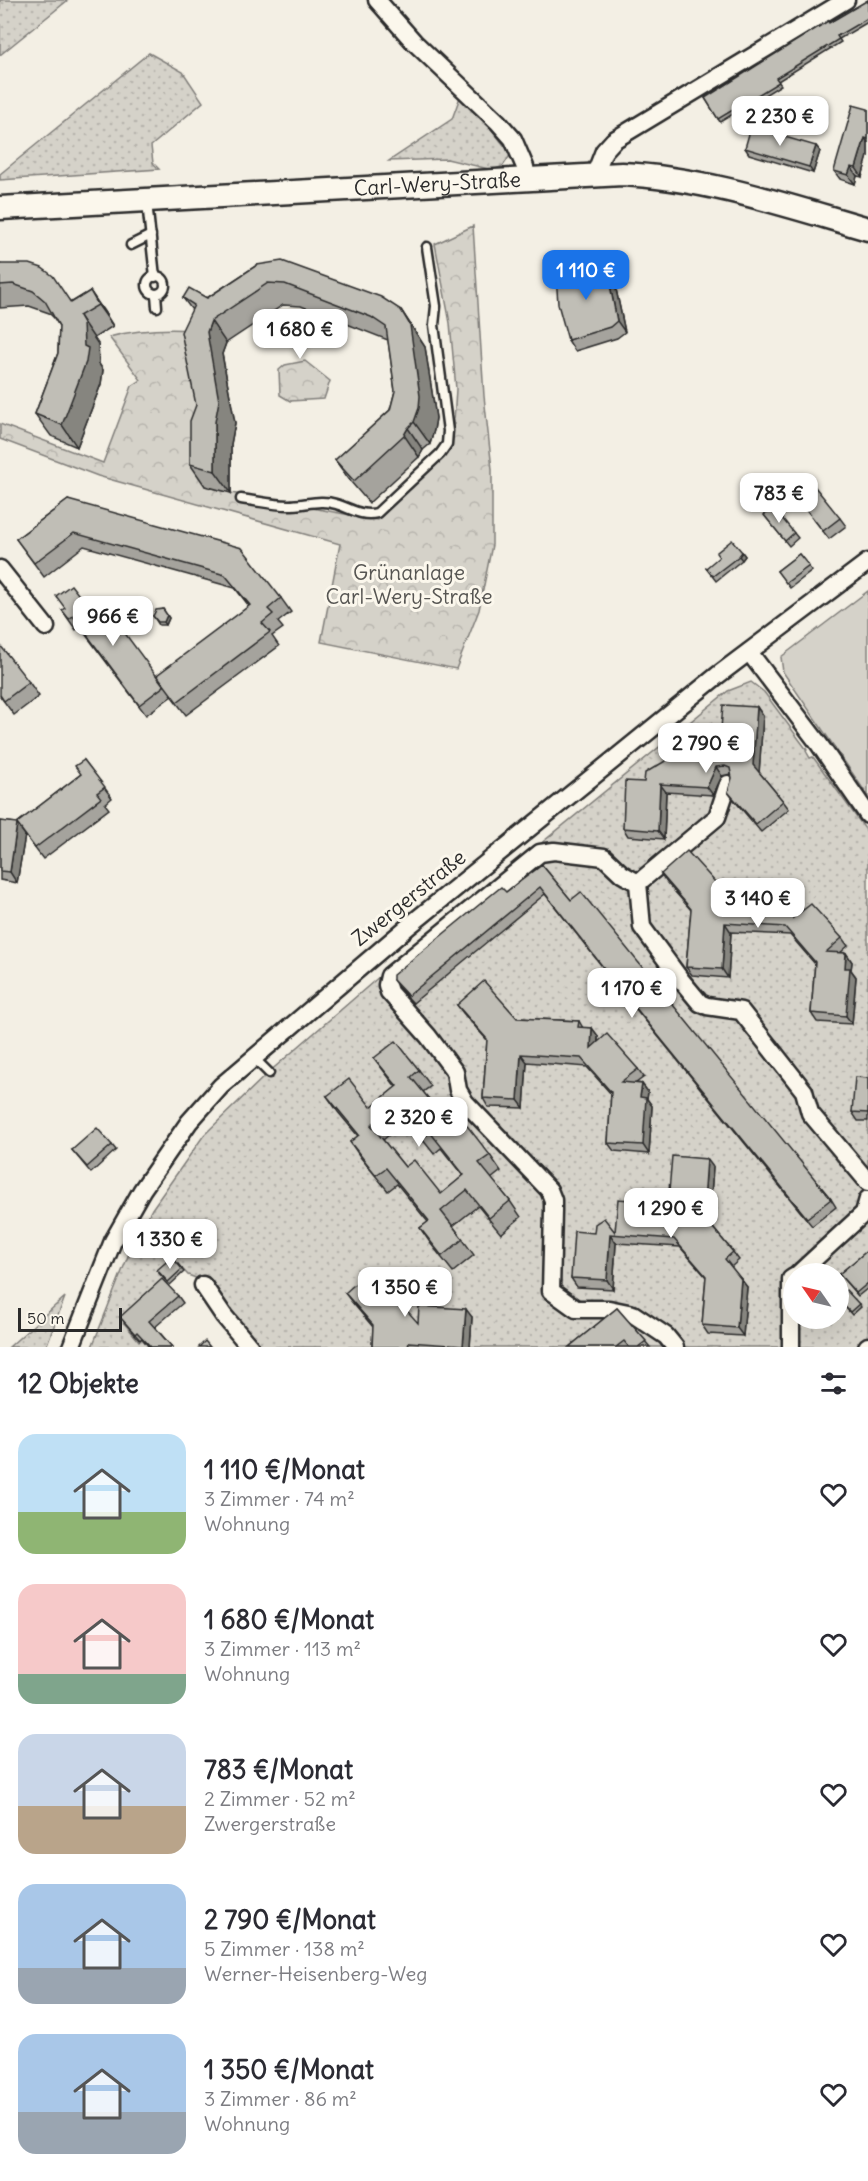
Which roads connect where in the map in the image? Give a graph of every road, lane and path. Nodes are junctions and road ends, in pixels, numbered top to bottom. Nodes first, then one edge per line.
1 (378, 0) edge
2 (846, 0) edge
3 (595, 174) junction
4 (527, 178) junction
5 (147, 201) junction
6 (0, 208) edge
7 (868, 230) edge
8 (151, 235) junction
9 (131, 245) dead end
10 (427, 248) dead end
11 (158, 307) dead end
12 (241, 499) dead end
13 (868, 562) edge
14 (0, 569) edge
15 (46, 627) dead end
16 (749, 652) junction
17 (728, 784) edge
18 (868, 815) edge
19 (638, 884) junction
20 (253, 1056) junction
21 (269, 1074) dead end
22 (868, 1182) edge
23 (868, 1199) edge
24 (810, 1263) edge
25 (203, 1285) dead end
26 (791, 1329) edge
27 (71, 1347) edge
28 (250, 1347) edge
29 (675, 1347) edge
30 (791, 1347) edge

1 - 4 street
2 - 3 street
3 - 4 main road, Carl-Wery-Straße
3 - 7 main road, Carl-Wery-Straße
4 - 5 main road, Carl-Wery-Straße
5 - 6 main road, Carl-Wery-Straße
5 - 8 lane
8 - 9 lane
8 - 11 lane
10 - 12 lane
13 - 16 street, Zwergerstraße
14 - 15 street
16 - 18 street
16 - 20 street, Zwergerstraße
17 - 19 street
19 - 22 street
19 - 29 street
20 - 21 lane
20 - 27 street, Zwergerstraße
23 - 24 street
25 - 28 street
26 - 30 street

